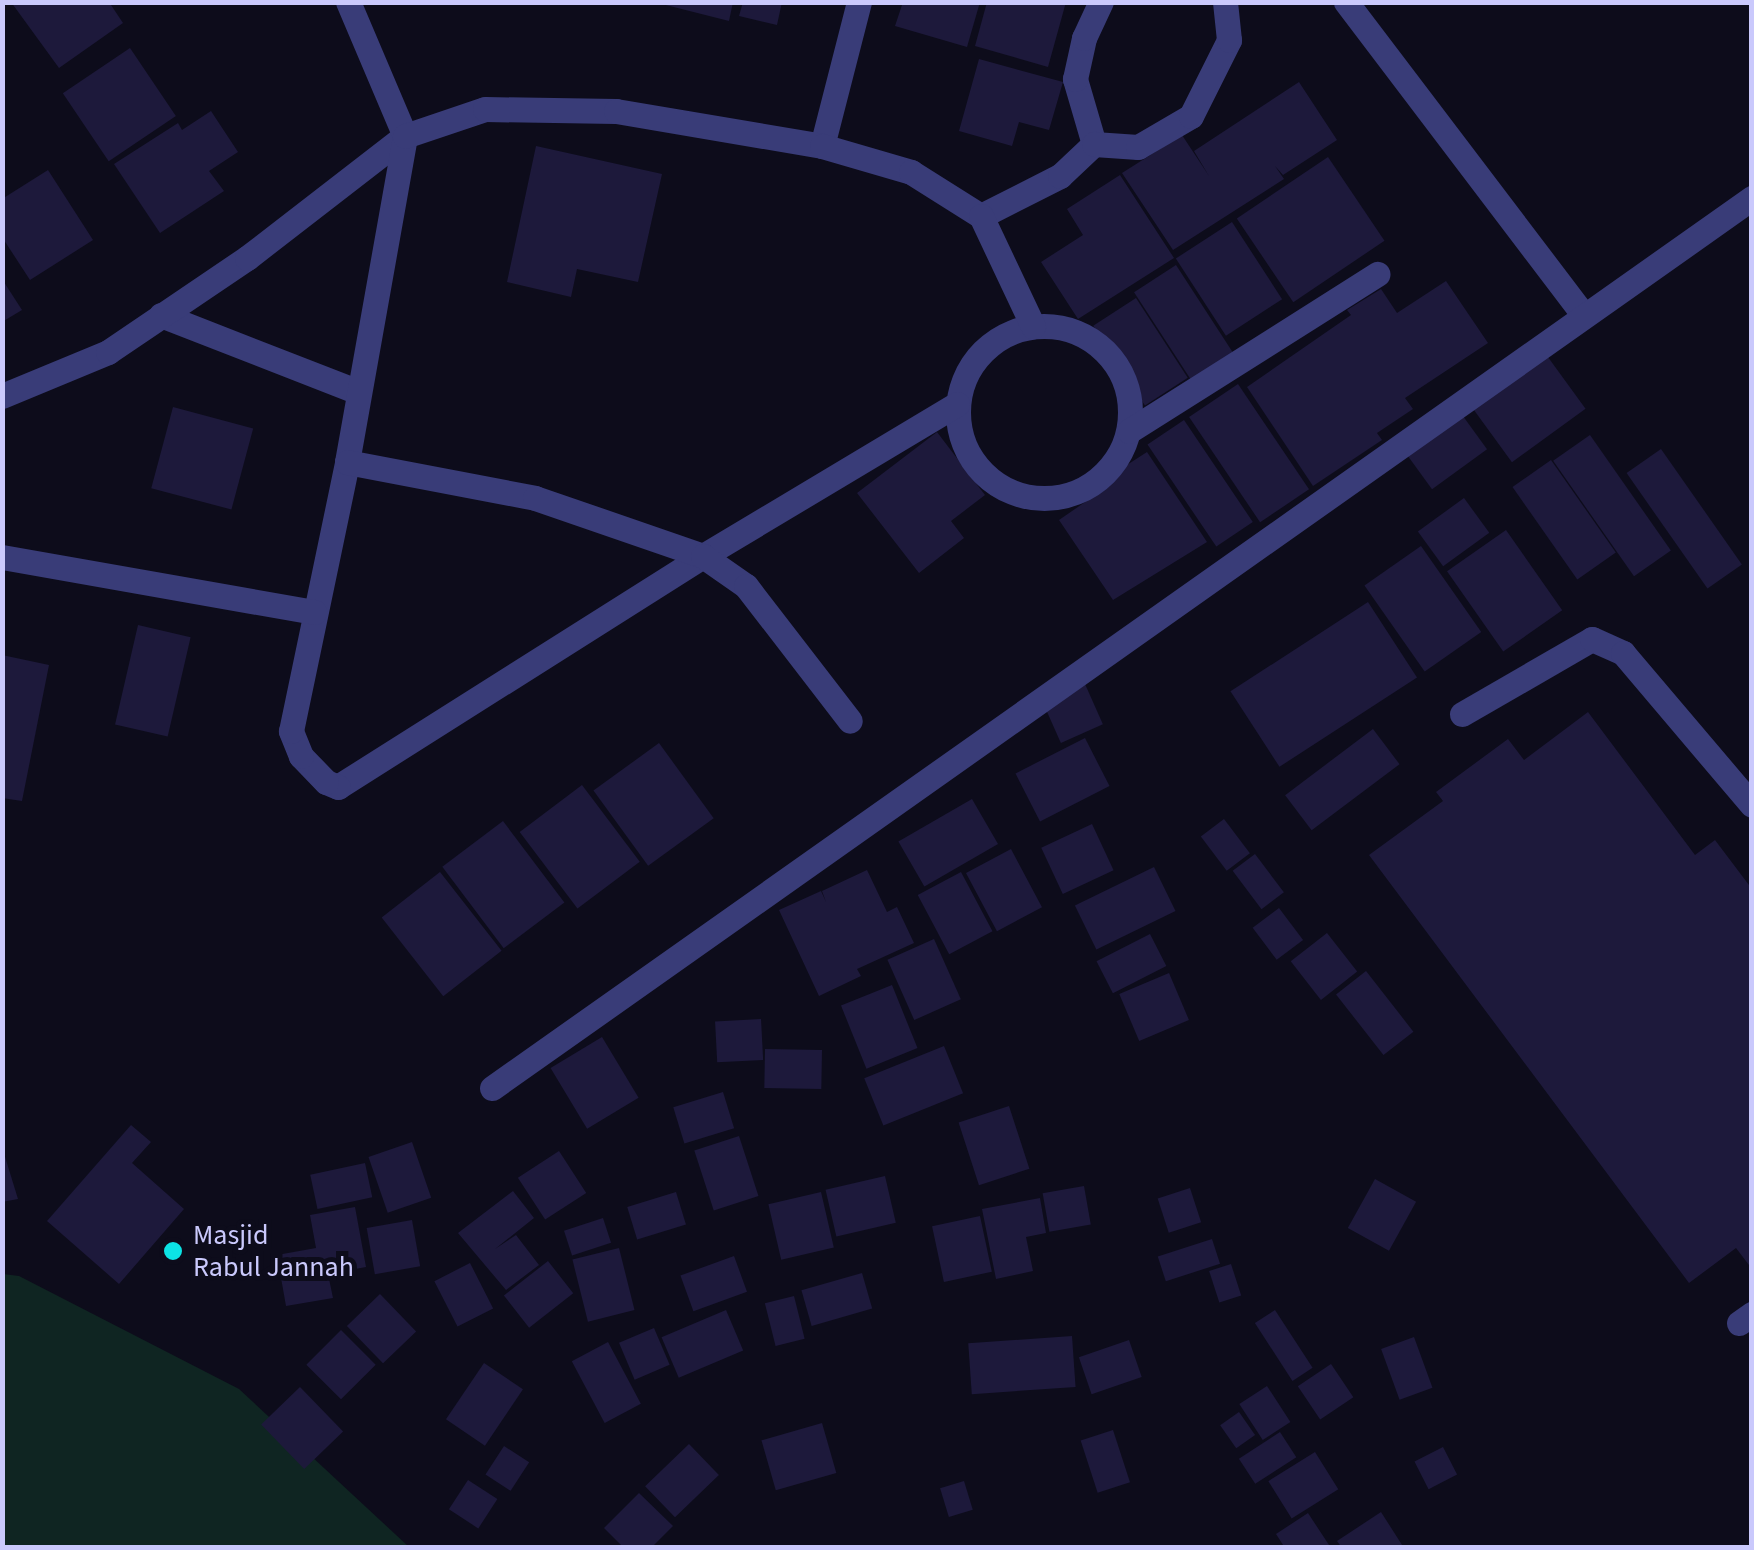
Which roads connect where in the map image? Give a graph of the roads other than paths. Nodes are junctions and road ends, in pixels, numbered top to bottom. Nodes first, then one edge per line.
1 (859, 2) edge
2 (1100, 2) edge
3 (1225, 2) edge
4 (1346, 2) edge
5 (350, 4) edge
6 (405, 136) junction
7 (1094, 144) junction
8 (822, 146) junction
9 (1752, 198) edge
10 (981, 216) junction
11 (1378, 274) dead end
12 (161, 315) junction
13 (1584, 315) junction
14 (1032, 326) junction
15 (359, 392) junction
16 (2, 396) edge
17 (957, 404) junction
18 (1129, 431) junction
19 (346, 462) junction
20 (703, 556) junction
21 (2, 557) edge
22 (314, 612) junction
23 (1462, 714) dead end
24 (850, 720) dead end
25 (1752, 804) edge
26 (492, 1088) dead end

1 - 8 street
2 - 7 street
3 - 7 street
4 - 13 street
5 - 6 street
6 - 8 street
6 - 12 street
6 - 15 street
7 - 10 street
8 - 10 street
9 - 13 street
10 - 14 street
11 - 18 street
12 - 15 street
12 - 16 street
13 - 26 street
14 - 17 street
14 - 18 street
15 - 19 street
17 - 18 street
17 - 20 street
19 - 20 street
19 - 22 street
20 - 22 street
20 - 24 street
21 - 22 street
23 - 25 street

